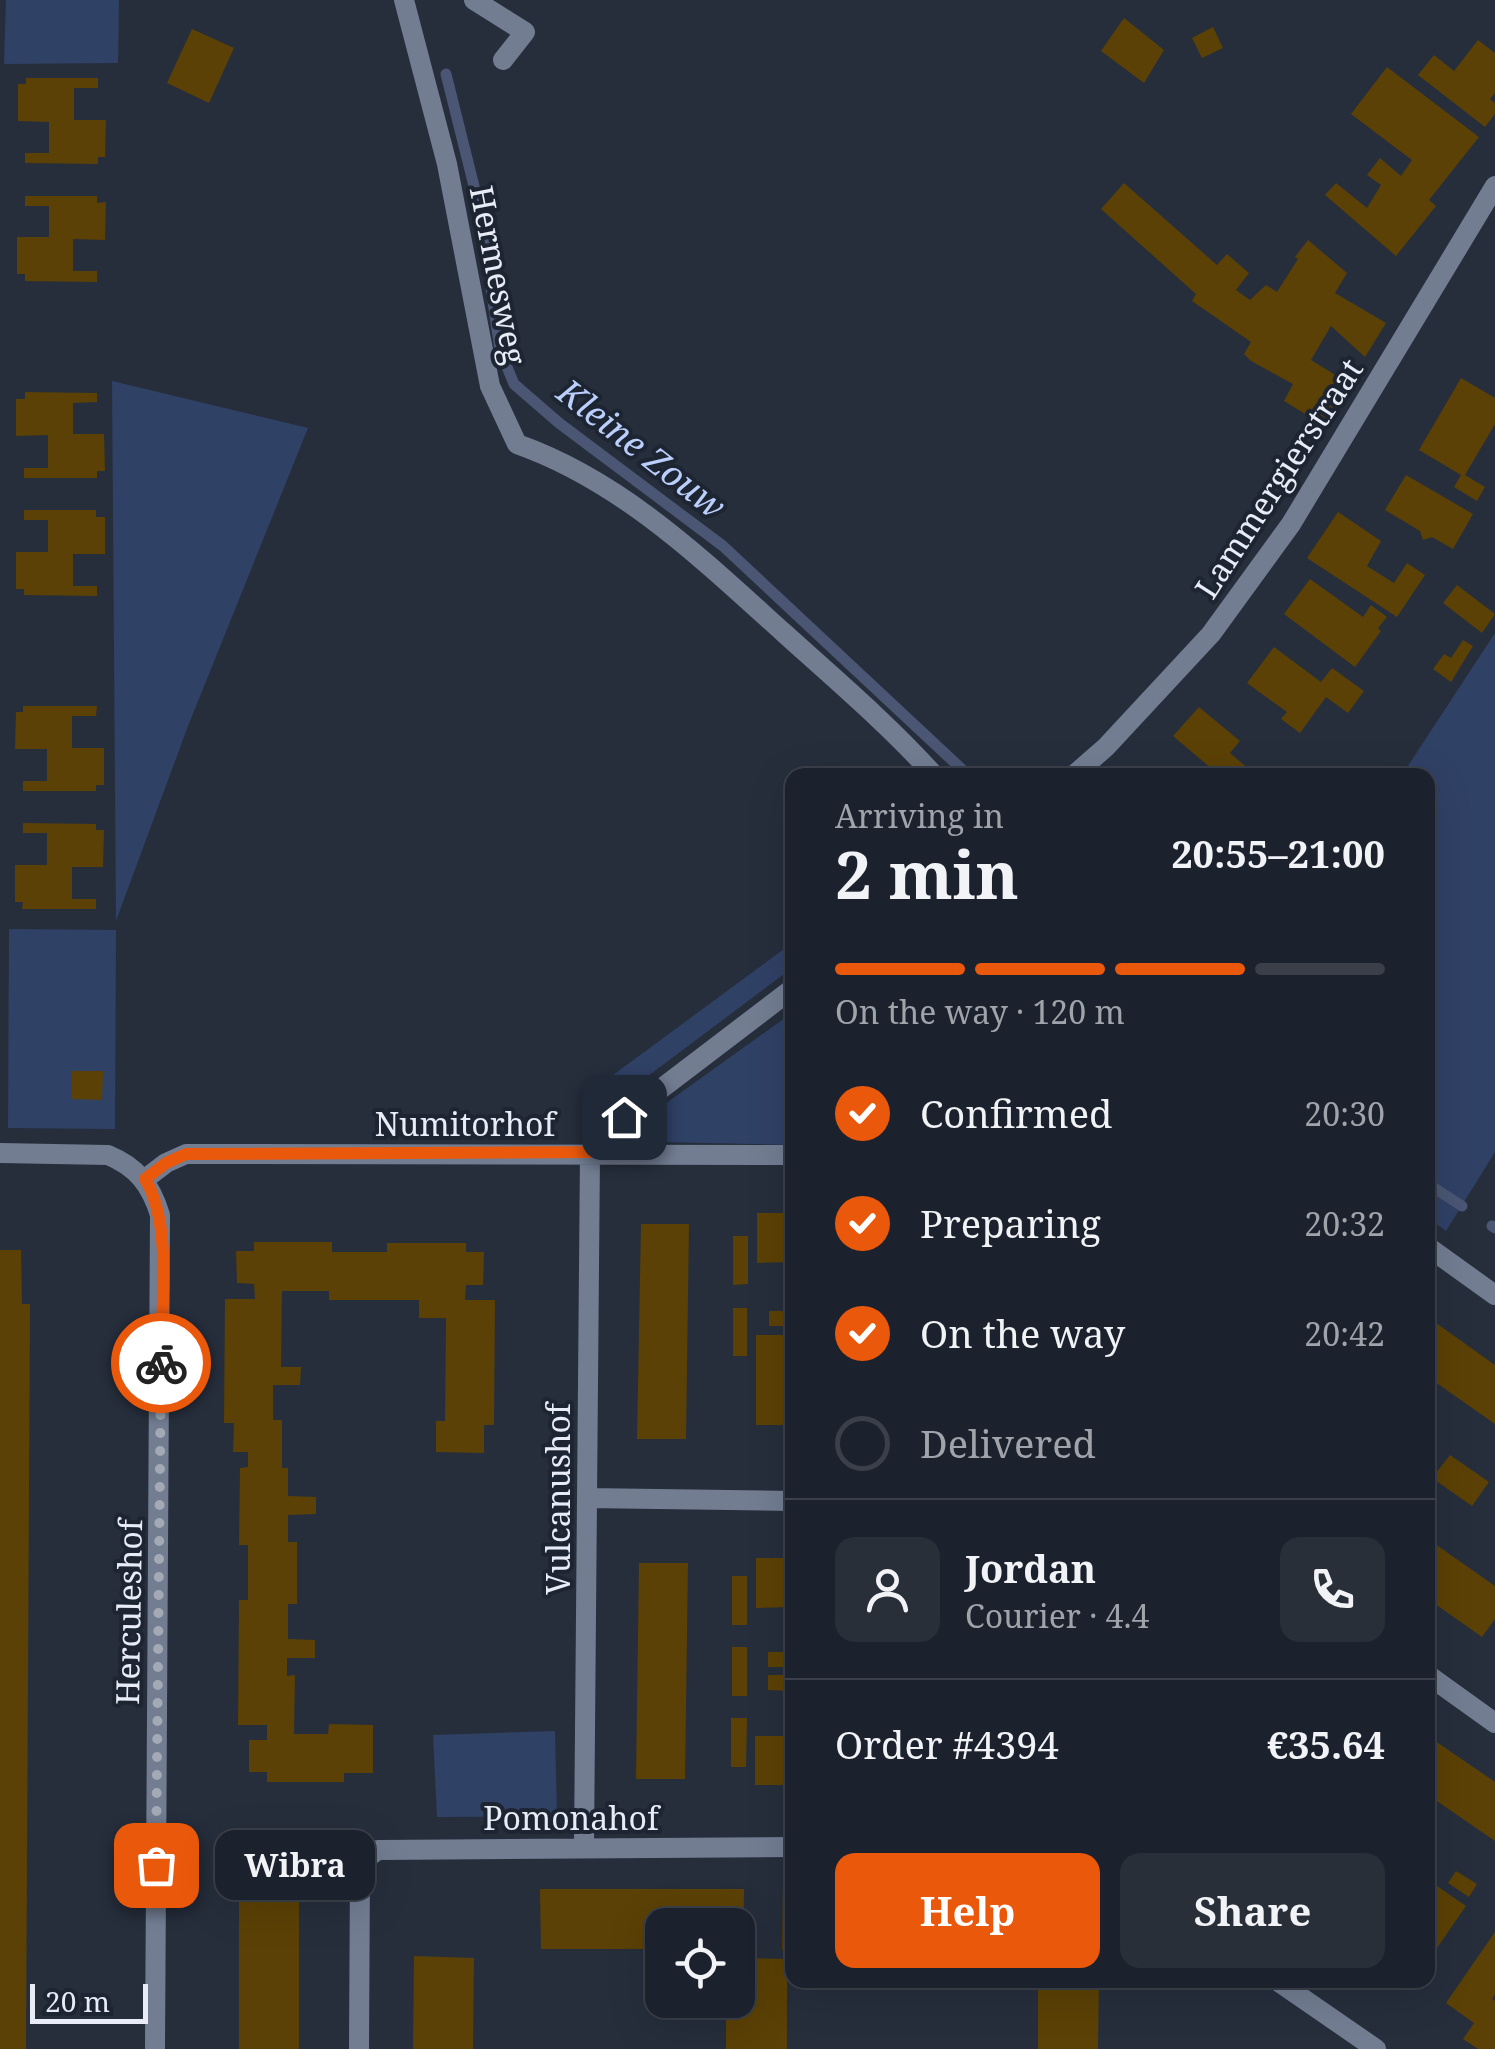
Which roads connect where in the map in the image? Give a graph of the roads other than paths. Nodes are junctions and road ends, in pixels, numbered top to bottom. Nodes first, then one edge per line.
1 (474, 0) edge
2 (409, 1) edge
3 (503, 60) dead end
4 (1495, 186) edge
5 (927, 768) edge
6 (1082, 768) edge
7 (785, 994) edge
8 (0, 1152) edge
9 (590, 1152) junction
10 (785, 1155) edge
11 (145, 1179) junction
12 (1435, 1251) edge
13 (1495, 1295) edge
14 (586, 1498) junction
15 (785, 1501) edge
16 (1435, 1681) edge
17 (1495, 1722) edge
18 (584, 1846) junction
19 (785, 1847) edge
20 (1288, 1988) edge
21 (155, 2049) edge
22 (359, 2049) edge
23 (1376, 2049) edge

1 - 3 street
2 - 5 street, Hermesweg
4 - 6 street, Lammergierstraat
7 - 9 street
8 - 11 street
9 - 10 street, Numitorhof
9 - 11 street, Numitorhof
9 - 14 street, Vulcanushof
11 - 21 street, Herculeshof
12 - 13 street
14 - 15 street
14 - 18 street, Vulcanushof
16 - 17 street
18 - 19 street, Pomonahof
18 - 22 street, Pomonahof
20 - 23 street

